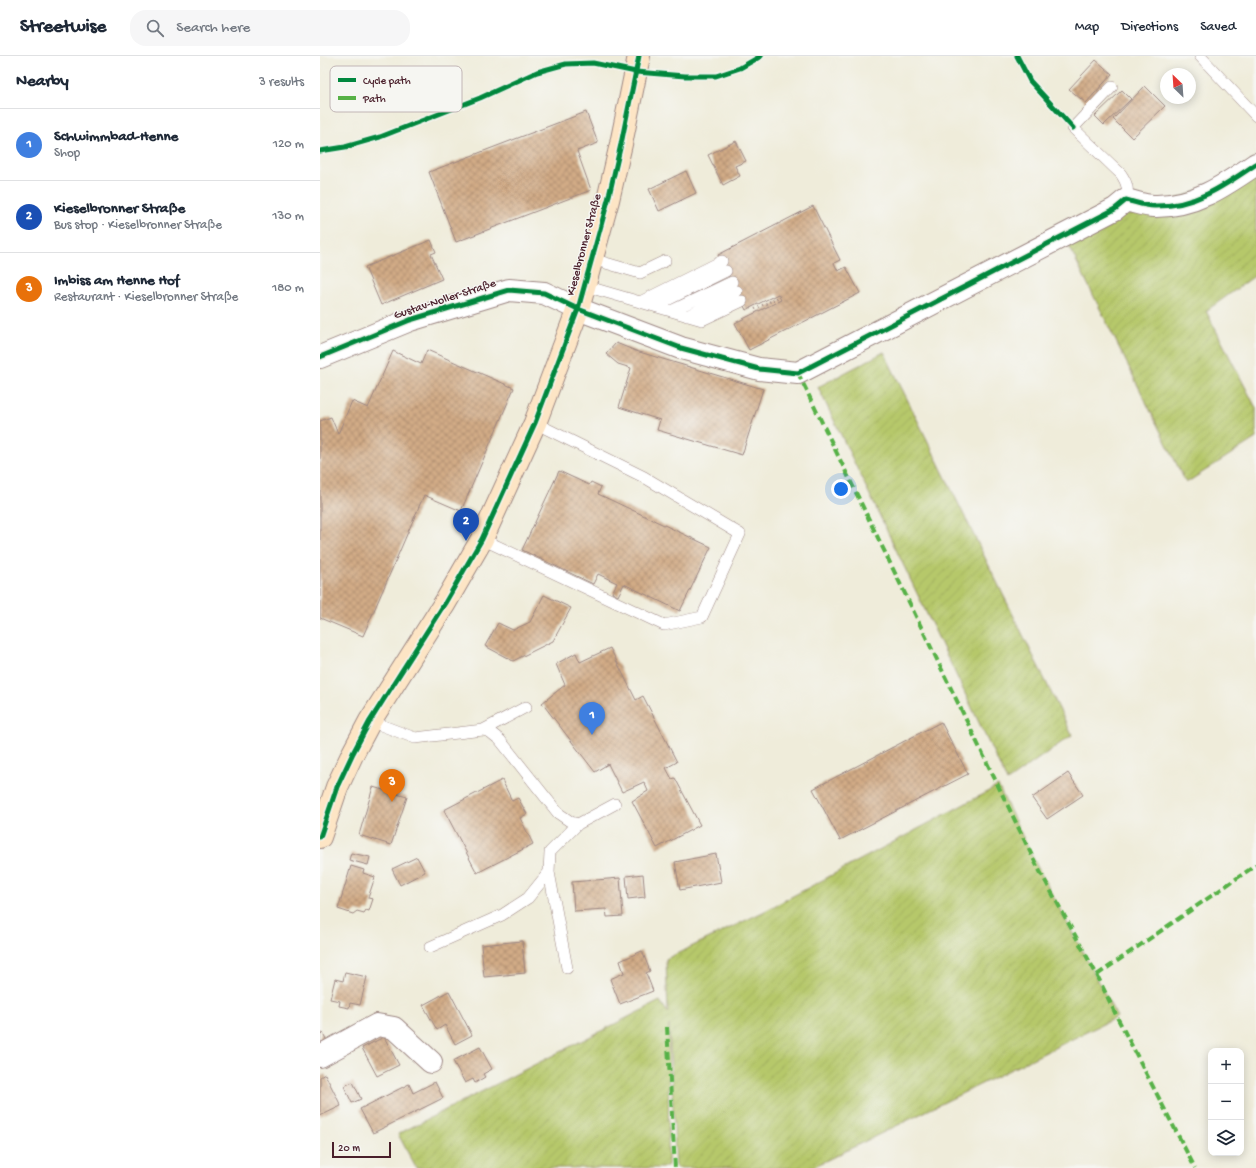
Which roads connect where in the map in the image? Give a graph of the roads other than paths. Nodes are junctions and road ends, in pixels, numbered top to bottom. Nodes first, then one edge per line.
1 (639, 56) edge
2 (1200, 56) edge
3 (1112, 87) dead end
4 (1256, 116) edge
5 (1256, 164) edge
6 (1126, 200) junction
7 (592, 259) junction
8 (665, 261) dead end
9 (585, 286) junction
10 (742, 301) dead end
11 (640, 302) junction
12 (656, 306) junction
13 (578, 309) junction
14 (671, 311) junction
15 (687, 316) junction
16 (320, 357) edge
17 (535, 423) junction
18 (482, 538) junction
19 (526, 707) dead end
20 (370, 721) junction
21 (483, 730) junction
22 (615, 804) dead end
23 (578, 824) junction
24 (320, 837) edge
25 (549, 872) junction
26 (430, 947) dead end
27 (567, 968) dead end
28 (320, 1056) edge
29 (431, 1062) dead end

1 - 7 street, Kieselbronner Straße
2 - 4 lane
3 - 6 lane
5 - 6 street
6 - 13 street, Gustav-Noller-Straße
7 - 8 lane
7 - 9 street, Kieselbronner Straße
9 - 11 lane
9 - 13 street, Kieselbronner Straße
10 - 15 lane
11 - 12 lane
11 - 12 lane
12 - 14 lane
13 - 16 street, Gustav-Noller-Straße
13 - 17 street, Kieselbronner Straße
14 - 15 lane
14 - 15 lane
17 - 18 street, Kieselbronner Straße
17 - 18 lane
18 - 20 street, Kieselbronner Straße
19 - 21 lane
20 - 21 lane
20 - 24 street, Kieselbronner Straße
21 - 23 lane
22 - 23 lane
23 - 25 lane
25 - 26 lane
25 - 27 lane
28 - 29 street

